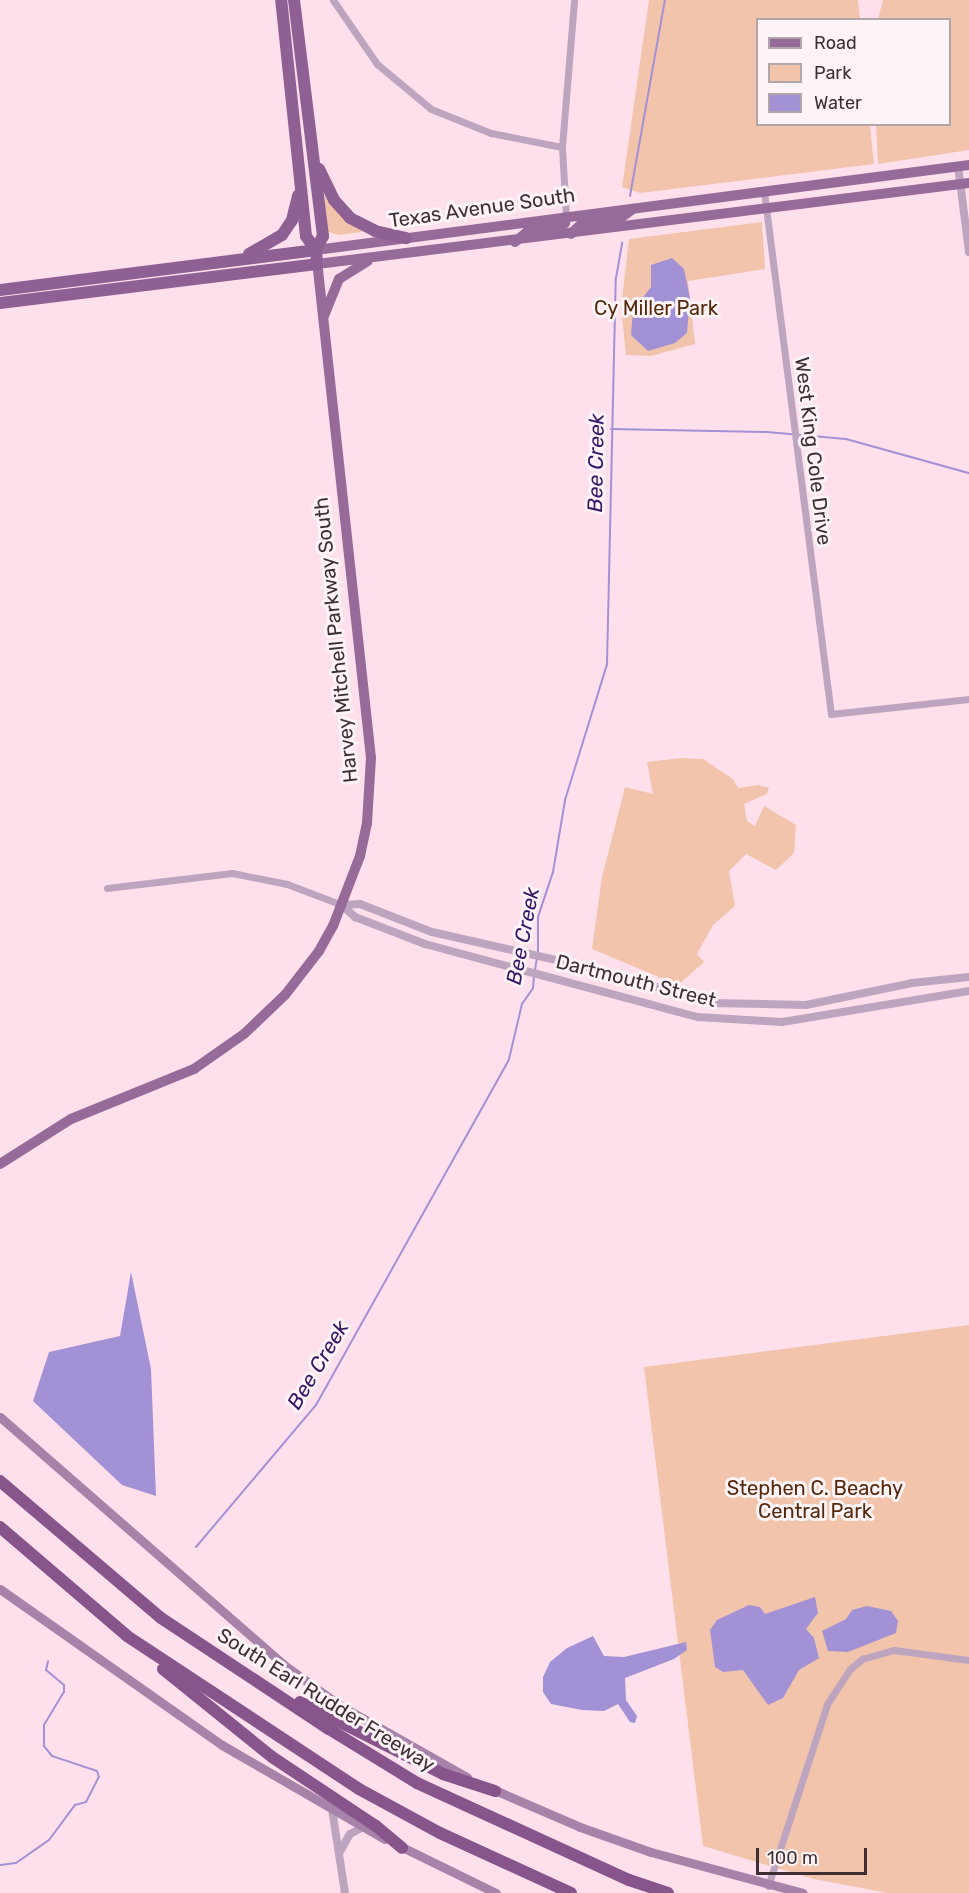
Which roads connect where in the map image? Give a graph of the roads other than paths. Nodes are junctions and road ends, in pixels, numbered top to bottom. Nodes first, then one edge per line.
1 (281, 0) edge
2 (294, 0) edge
3 (333, 0) edge
4 (574, 0) edge
5 (562, 147) junction
6 (315, 159) junction
7 (964, 166) edge
8 (300, 180) junction
9 (965, 184) edge
10 (764, 192) junction
11 (633, 208) junction
12 (766, 210) junction
13 (566, 217) junction
14 (571, 234) junction
15 (406, 238) junction
16 (514, 242) junction
17 (315, 250) junction
18 (969, 252) edge
19 (374, 258) junction
20 (234, 260) junction
21 (317, 264) junction
22 (0, 290) edge
23 (0, 303) edge
24 (323, 319) junction
25 (969, 699) edge
26 (107, 888) dead end
27 (342, 905) junction
28 (969, 977) edge
29 (969, 991) edge
30 (0, 1164) edge
31 (0, 1417) edge
32 (0, 1481) edge
33 (0, 1527) edge
34 (0, 1589) edge
35 (127, 1636) junction
36 (220, 1658) junction
37 (969, 1660) edge
38 (495, 1791) junction
39 (332, 1809) junction
40 (363, 1827) junction
41 (402, 1848) junction
42 (341, 1850) junction
43 (768, 1886) junction
44 (345, 1893) edge
45 (496, 1893) edge
46 (571, 1893) edge
47 (668, 1893) edge
48 (803, 1893) edge

1 - 8 highway, Harvey Mitchell Parkway South
2 - 6 highway, Harvey Mitchell Parkway South
3 - 5 street
4 - 5 street
5 - 13 street
6 - 15 highway
6 - 17 highway, Harvey Mitchell Parkway South
7 - 9 street
7 - 10 main road, Texas Avenue South
8 - 17 highway, Harvey Mitchell Parkway South
8 - 20 highway
9 - 12 main road, Texas Avenue South
9 - 18 street
10 - 11 main road, Texas Avenue South
10 - 12 street, West King Cole Drive
11 - 13 main road, Texas Avenue South
11 - 14 main road
12 - 14 main road, Texas Avenue South
12 - 25 street, West King Cole Drive
13 - 15 main road, Texas Avenue South
13 - 16 main road
14 - 16 main road, Texas Avenue South
15 - 17 main road, Texas Avenue South
16 - 19 main road, Texas Avenue South
17 - 20 highway, Texas Avenue South
17 - 21 highway, Harvey Mitchell Parkway South
19 - 21 main road, Texas Avenue South
19 - 24 main road
20 - 22 highway, Texas Avenue South
21 - 23 highway, Texas Avenue South
21 - 24 main road, Harvey Mitchell Parkway South
24 - 27 main road, Harvey Mitchell Parkway South
26 - 27 street, Dartmouth Street
27 - 28 street, Dartmouth Street
27 - 29 street, Dartmouth Street
27 - 30 main road, Harvey Mitchell Parkway South
31 - 38 main road
32 - 36 highway, South Earl Rudder Freeway
33 - 35 highway
34 - 39 main road
35 - 41 highway
35 - 46 highway
36 - 38 highway
36 - 47 highway, South Earl Rudder Freeway
37 - 43 street
38 - 43 main road
39 - 40 main road
39 - 42 street
40 - 41 main road
40 - 42 street
41 - 45 main road
42 - 44 street
43 - 48 main road

